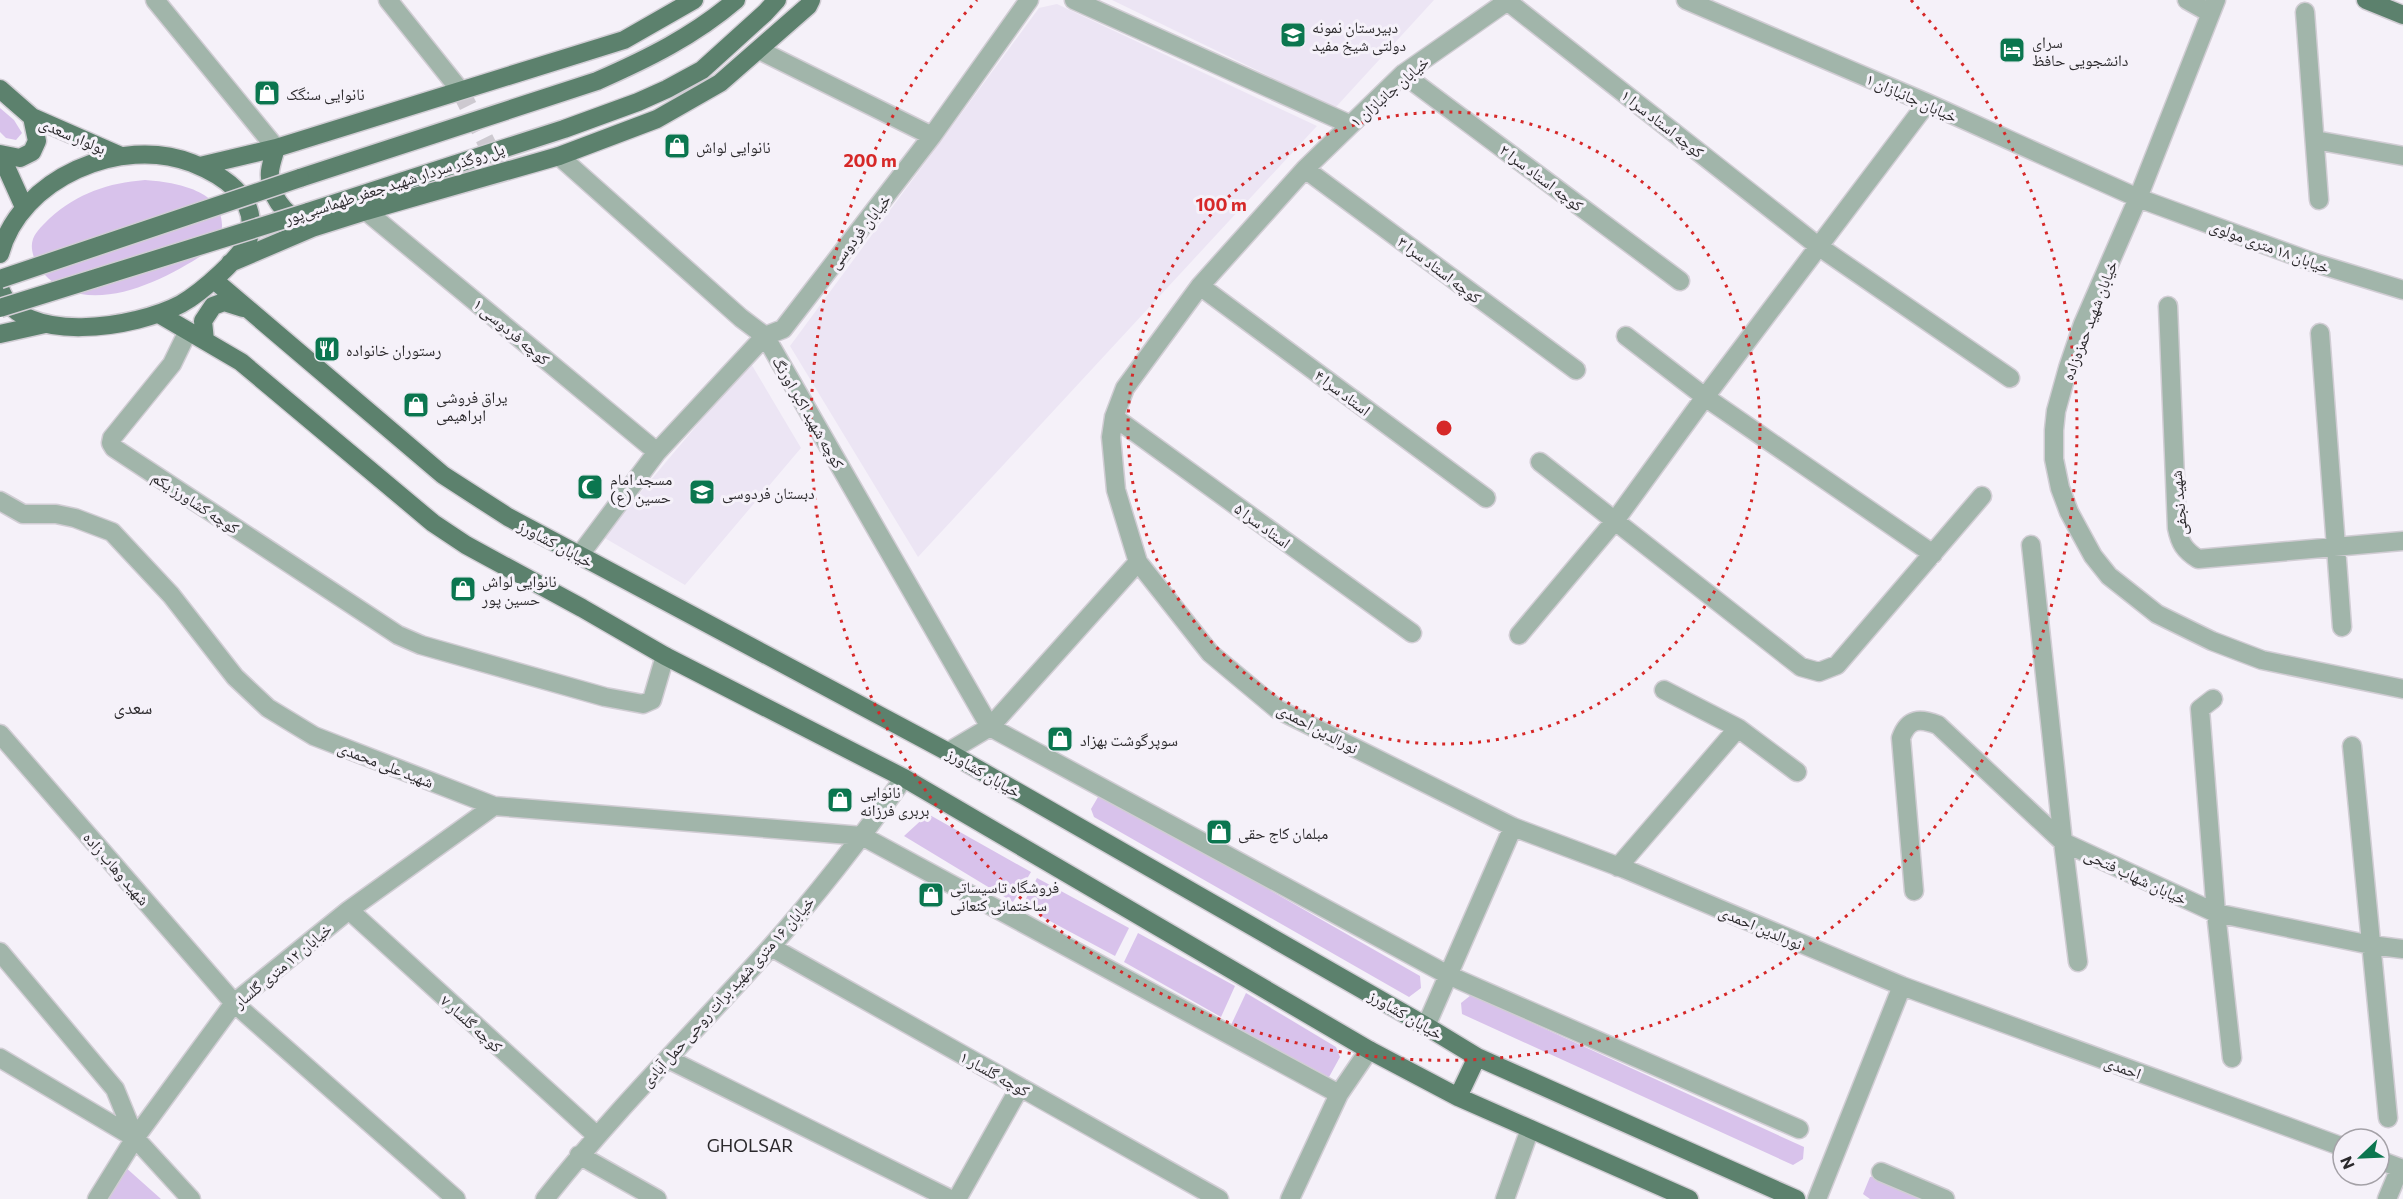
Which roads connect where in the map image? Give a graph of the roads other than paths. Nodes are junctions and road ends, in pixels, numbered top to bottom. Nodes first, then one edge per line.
1 (155, 0) edge
2 (388, 0) edge
3 (736, 0) edge
4 (811, 0) edge
5 (1029, 0) edge
6 (1074, 0) edge
7 (1508, 0) edge
8 (1686, 0) edge
9 (2187, 0) edge
10 (2366, 0) edge
11 (688, 2) edge
12 (771, 7) edge
13 (2213, 7) edge
14 (2305, 12) dead end
15 (2403, 15) edge
16 (759, 50) junction
17 (1403, 74) junction
18 (0, 88) edge
19 (460, 90) junction
20 (1927, 103) junction
21 (32, 117) junction
22 (1349, 124) junction
23 (932, 136) junction
24 (2315, 140) junction
25 (276, 148) junction
26 (0, 154) edge
27 (121, 156) junction
28 (559, 156) junction
29 (2403, 156) edge
30 (0, 161) edge
31 (200, 166) junction
32 (1305, 169) junction
33 (2138, 198) junction
34 (2319, 200) dead end
35 (24, 207) junction
36 (366, 211) junction
37 (310, 220) junction
38 (2, 237) edge
39 (1818, 246) junction
40 (0, 254) edge
41 (230, 263) junction
42 (0, 279) edge
43 (214, 280) junction
44 (1680, 281) dead end
45 (1200, 286) junction
46 (0, 288) edge
47 (2403, 290) edge
48 (2169, 306) dead end
49 (0, 308) edge
50 (250, 311) junction
51 (159, 314) junction
52 (45, 324) junction
53 (188, 331) junction
54 (2320, 333) dead end
55 (0, 334) edge
56 (765, 336) junction
57 (1626, 336) dead end
58 (204, 341) junction
59 (1576, 370) dead end
60 (2010, 378) dead end
61 (1705, 397) junction
62 (1114, 417) junction
63 (657, 452) junction
64 (1540, 462) dead end
65 (1982, 496) dead end
66 (1486, 498) dead end
67 (0, 501) edge
68 (1614, 522) junction
69 (2403, 542) edge
70 (2031, 545) dead end
71 (2336, 547) junction
72 (1933, 554) junction
73 (579, 556) junction
74 (1138, 562) junction
75 (2342, 627) dead end
76 (1412, 633) dead end
77 (1519, 635) dead end
78 (665, 656) junction
79 (2403, 689) edge
80 (1664, 690) dead end
81 (2213, 699) dead end
82 (990, 727) junction
83 (1738, 728) junction
84 (0, 734) edge
85 (2352, 746) dead end
86 (948, 752) junction
87 (1797, 772) dead end
88 (904, 778) junction
89 (494, 806) junction
90 (1513, 827) junction
91 (862, 836) junction
92 (2063, 842) junction
93 (1618, 867) junction
94 (1914, 891) dead end
95 (349, 910) junction
96 (2216, 913) junction
97 (2371, 945) junction
98 (771, 947) junction
99 (2403, 949) edge
100 (0, 952) edge
101 (2078, 962) dead end
102 (1448, 975) junction
103 (1902, 986) junction
104 (234, 1003) junction
105 (1426, 1026) junction
106 (1370, 1050) junction
107 (1477, 1057) junction
108 (0, 1058) edge
109 (2232, 1058) dead end
110 (668, 1059) junction
111 (1020, 1087) junction
112 (1339, 1094) junction
113 (1458, 1097) junction
114 (2388, 1118) dead end
115 (1530, 1129) junction
116 (1799, 1129) dead end
117 (596, 1135) junction
118 (135, 1138) junction
119 (2331, 1143) edge
120 (579, 1155) junction
121 (2402, 1168) edge
122 (1881, 1172) dead end
123 (97, 1199) edge
124 (191, 1199) edge
125 (456, 1199) edge
126 (544, 1199) edge
127 (657, 1199) edge
128 (950, 1199) edge
129 (957, 1199) edge
130 (1218, 1199) edge
131 (1290, 1199) edge
132 (1505, 1199) edge
133 (1689, 1199) edge
134 (1796, 1199) edge
135 (1817, 1199) edge
136 (1945, 1199) edge
137 (2387, 1199) edge

1 - 25 street
2 - 19 street
3 - 42 main road, پل روگذر سردار شهید جعفر طهماسبی‌پور, bridge
4 - 16 main road
5 - 23 street, خیابان فردوسی
6 - 22 street
7 - 17 street, خیابان جانبازان ۱
7 - 39 street, کوچه استاد سرا ۱
8 - 20 street, خیابان جانبازان ۱
9 - 13 street
10 - 15 main road
11 - 19 main road
12 - 37 main road, پل روگذر سردار شهید جعفر طهماسبی‌پور
13 - 33 street, خیابان شهید حمزه‌زاده
14 - 24 street
16 - 23 street
16 - 28 main road
17 - 22 street, خیابان جانبازان ۱
17 - 44 street, کوچه استاد سرا ۲
18 - 21 main road, بولوار سعدی
19 - 25 main road
20 - 33 street, خیابان جانبازان ۱
20 - 39 street
21 - 26 main road
21 - 27 main road, بولوار سعدی
22 - 32 street, خیابان جانبازان ۱
23 - 56 street, خیابان فردوسی
24 - 29 street
24 - 34 street
25 - 31 main road
25 - 37 main road
27 - 31 main road
27 - 35 main road
28 - 36 main road
28 - 56 street, کوچه شهید اکبر اورنگ
30 - 35 main road
31 - 41 main road
32 - 45 street, نورالدین احمدی
32 - 59 street, کوچه استاد سرا ۳
33 - 47 street, خیابان ۱۸ متری مولوی
33 - 79 street, خیابان شهید حمزه‌زاده
35 - 38 main road
36 - 37 main road
36 - 63 street, کوچه فردوسی ۱
37 - 41 main road
37 - 49 main road, پل روگذر سردار شهید جعفر طهماسبی‌پور, bridge
38 - 40 main road
39 - 60 street, کوچه استاد سرا ۱
39 - 61 street
41 - 43 main road
43 - 50 main road, خیابان کشاورز
43 - 51 main road
45 - 62 street, نورالدین احمدی
45 - 66 street, استاد سرا ۴
46 - 52 main road
48 - 71 street, شهید نجفی
50 - 58 main road
50 - 73 main road, خیابان کشاورز
51 - 52 main road
51 - 53 main road
52 - 55 main road
53 - 58 main road
53 - 78 street, کوچه کشاورز یکم
54 - 71 street
56 - 63 street, خیابان فردوسی
56 - 82 street, کوچه شهید اکبر اورنگ
57 - 61 street
58 - 78 main road
61 - 68 street
61 - 72 street
62 - 74 street, نورالدین احمدی
62 - 76 street, استاد سرا ۵
63 - 73 street, خیابان فردوسی
64 - 68 street
65 - 72 street
67 - 89 street, شهید علی محمدی
68 - 72 street
68 - 77 street
69 - 71 street, شهید نجفی
70 - 92 street
71 - 75 street
73 - 86 main road, خیابان کشاورز
74 - 82 street
74 - 90 street, نورالدین احمدی
78 - 88 main road
80 - 83 street
81 - 96 street
82 - 86 street
82 - 102 street
83 - 87 street
83 - 93 street
84 - 104 street, شهید وهاب زاده
85 - 97 street
86 - 105 main road, خیابان کشاورز
88 - 91 street, خیابان ۱۶ متری شهید برات روحی حمل آبادی
88 - 106 main road
89 - 91 street, شهید علی محمدی
89 - 95 street, خیابان ۱۲ متری گلسار
90 - 93 street, نورالدین احمدی
90 - 102 street
91 - 98 street, خیابان ۱۶ متری شهید برات روحی حمل آبادی
91 - 112 street
92 - 94 street, خیابان شهاب فتحی
92 - 96 street, خیابان شهاب فتحی
92 - 101 street
93 - 103 street, نورالدین احمدی
95 - 104 street, خیابان ۱۲ متری گلسار
95 - 117 street, کوچه گلسار ۷
96 - 97 street, خیابان شهاب فتحی
96 - 109 street
97 - 99 street, خیابان شهاب فتحی
97 - 114 street
98 - 110 street, خیابان ۱۶ متری شهید برات روحی حمل آبادی
98 - 111 street, کوچه گلسار ۱
100 - 118 street
102 - 105 street
102 - 116 street
103 - 119 street, احمدی
103 - 135 street
104 - 118 street, خیابان ۱۲ متری گلسار
104 - 125 street, شهید وهاب زاده
105 - 107 main road, خیابان کشاورز
106 - 112 street
106 - 113 main road
107 - 113 main road
107 - 134 main road, خیابان کشاورز
108 - 118 street
110 - 117 street, خیابان ۱۶ متری شهید برات روحی حمل آبادی
110 - 128 street
111 - 129 street
111 - 130 street, کوچه گلسار ۱
112 - 131 street
113 - 115 main road
115 - 132 street
115 - 133 main road
117 - 120 street, خیابان ۱۶ متری شهید برات روحی حمل آبادی
118 - 123 street, خیابان ۱۲ متری گلسار
118 - 124 street
120 - 126 street, خیابان ۱۶ متری شهید برات روحی حمل آبادی
120 - 127 street
121 - 137 street
122 - 136 street

